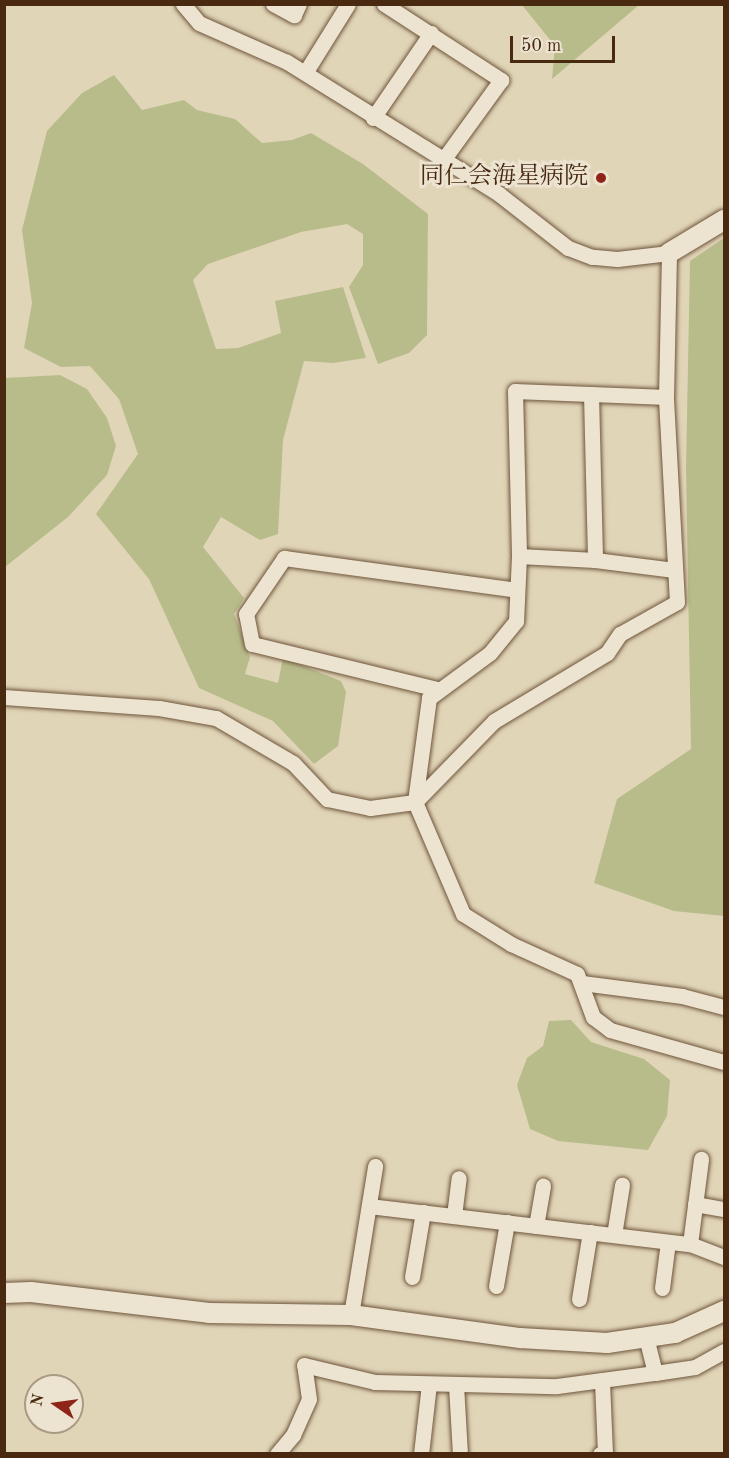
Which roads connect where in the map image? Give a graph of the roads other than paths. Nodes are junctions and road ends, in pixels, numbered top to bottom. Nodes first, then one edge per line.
1 (183, 4) edge
2 (273, 4) edge
3 (299, 4) edge
4 (348, 4) edge
5 (384, 4) edge
6 (430, 33) junction
7 (305, 73) junction
8 (373, 118) junction
9 (442, 160) junction
10 (724, 220) edge
11 (669, 253) junction
12 (591, 394) junction
13 (666, 397) junction
14 (519, 556) junction
15 (595, 560) junction
16 (674, 570) junction
17 (517, 590) junction
18 (437, 689) junction
19 (4, 697) edge
20 (416, 802) junction
21 (582, 983) junction
22 (724, 1007) edge
23 (724, 1062) edge
24 (701, 1159) dead end
25 (375, 1166) dead end
26 (459, 1178) dead end
27 (622, 1185) dead end
28 (543, 1186) dead end
29 (695, 1204) junction
30 (369, 1206) junction
31 (724, 1209) edge
32 (423, 1212) junction
33 (454, 1216) junction
34 (507, 1222) junction
35 (536, 1226) junction
36 (590, 1232) junction
37 (614, 1235) junction
38 (668, 1242) junction
39 (690, 1244) junction
40 (724, 1257) edge
41 (412, 1277) dead end
42 (496, 1286) dead end
43 (662, 1288) dead end
44 (4, 1293) edge
45 (579, 1299) dead end
46 (724, 1311) edge
47 (351, 1315) junction
48 (646, 1338) junction
49 (724, 1351) edge
50 (655, 1373) junction
51 (602, 1380) junction
52 (429, 1384) junction
53 (456, 1385) junction
54 (277, 1454) edge
55 (421, 1454) edge
56 (460, 1454) edge
57 (600, 1454) edge

1 - 7 street
2 - 3 street
4 - 7 street
5 - 6 street
6 - 8 street
6 - 9 street
7 - 8 street
8 - 9 street
9 - 11 street
10 - 11 street
11 - 13 street
12 - 13 street
12 - 14 street
12 - 15 street
13 - 16 street
14 - 15 street
14 - 17 street
15 - 16 street
16 - 20 street
17 - 18 street
17 - 18 street
18 - 20 street
19 - 20 street
20 - 21 street
21 - 22 street
21 - 23 street
24 - 29 street
25 - 30 street
26 - 33 street
27 - 37 street
28 - 35 street
29 - 31 street
29 - 39 street
30 - 32 street
30 - 47 street
32 - 33 street
32 - 41 street
33 - 34 street
34 - 35 street
34 - 42 street
35 - 36 street
36 - 37 street
36 - 45 street
37 - 38 street
38 - 39 street
38 - 43 street
39 - 40 street
44 - 47 street
46 - 48 street
47 - 48 street
48 - 50 street
49 - 50 street
50 - 51 street
51 - 53 street
51 - 57 street
52 - 53 street
52 - 54 street
52 - 55 street
53 - 56 street

